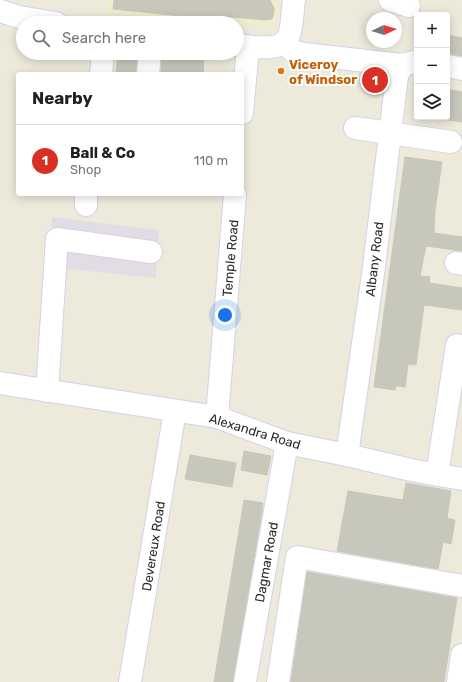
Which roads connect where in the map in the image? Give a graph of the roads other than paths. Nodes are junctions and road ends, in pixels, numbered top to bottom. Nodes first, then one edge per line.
1 (294, 0) edge
2 (1, 15) edge
3 (16, 17) edge
4 (283, 43) junction
5 (244, 46) edge
6 (102, 60) edge
7 (149, 60) edge
8 (242, 60) edge
9 (410, 63) edge
10 (450, 67) edge
11 (462, 69) edge
12 (101, 72) edge
13 (148, 72) edge
14 (242, 72) edge
15 (355, 128) dead end
16 (390, 133) junction
17 (451, 142) dead end
18 (235, 196) edge
19 (151, 252) dead end
20 (457, 345) dead end
21 (0, 383) edge
22 (47, 391) junction
23 (175, 411) junction
24 (217, 417) junction
25 (287, 443) junction
26 (347, 455) junction
27 (437, 475) junction
28 (462, 479) edge
29 (462, 586) edge
30 (462, 655) edge
31 (130, 682) edge
32 (245, 682) edge
33 (278, 682) edge
34 (458, 682) edge

1 - 4 street
2 - 3 street
4 - 5 street
4 - 9 street
6 - 12 street
7 - 13 street
8 - 14 street
9 - 16 street, Albany Road
10 - 11 street
15 - 16 street
16 - 17 street
16 - 26 street, Albany Road
18 - 24 street, Temple Road
19 - 22 street
20 - 27 street
21 - 22 street, Alexandra Road
22 - 23 street, Alexandra Road
23 - 24 street, Alexandra Road
23 - 31 street, Devereux Road
24 - 25 street, Alexandra Road
25 - 26 street, Alexandra Road
25 - 32 street, Dagmar Road
26 - 27 street, Alexandra Road
27 - 28 street, Alexandra Road
29 - 33 street
30 - 34 street

